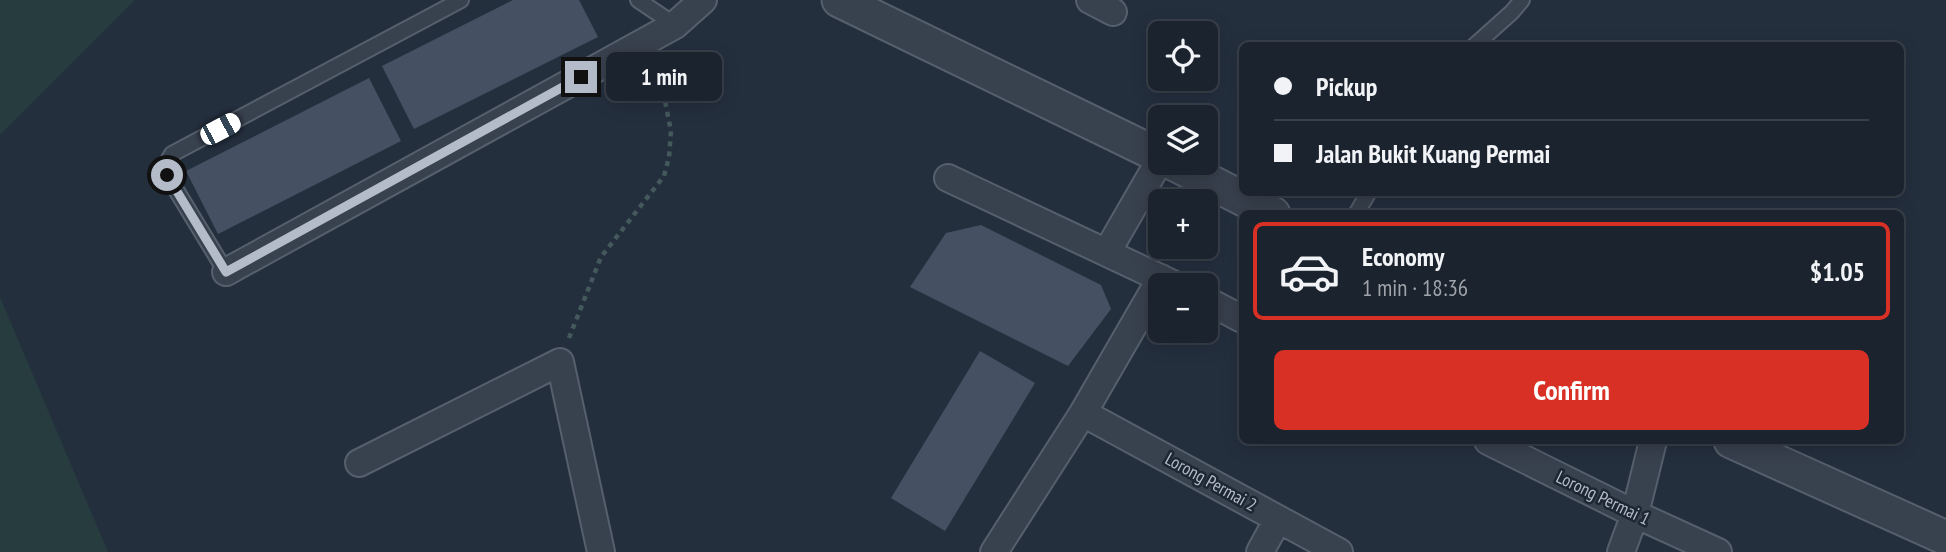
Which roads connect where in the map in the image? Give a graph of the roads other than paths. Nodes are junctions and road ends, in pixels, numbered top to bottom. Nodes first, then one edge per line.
1 (461, 0) edge
2 (638, 0) edge
3 (703, 0) edge
4 (839, 0) edge
5 (1522, 0) edge
6 (675, 25) junction
7 (1478, 42) edge
8 (1148, 152) edge
9 (1150, 175) edge
10 (1197, 175) edge
11 (948, 178) dead end
12 (1265, 210) edge
13 (1107, 252) junction
14 (226, 272) joint
15 (1150, 273) edge
16 (1218, 306) edge
17 (1148, 313) edge
18 (1239, 317) edge
19 (1083, 413) junction
20 (1494, 444) edge
21 (1652, 444) edge
22 (1738, 444) edge
23 (359, 463) dead end
24 (1635, 514) junction
25 (1278, 519) junction
26 (1946, 538) edge
27 (601, 552) edge
28 (994, 552) edge
29 (1260, 552) edge
30 (1339, 552) edge
31 (1621, 552) edge
32 (1718, 552) edge

1 - 14 lane
2 - 6 lane
3 - 6 street
4 - 8 street
5 - 7 lane
6 - 14 street
9 - 13 street
10 - 12 street
11 - 13 street
13 - 15 street
16 - 18 street
17 - 19 street
19 - 25 street, Lorong Permai 2
19 - 28 street
20 - 24 street, Lorong Permai 1
21 - 24 street
22 - 26 street
23 - 27 street
24 - 31 street
24 - 32 street, Lorong Permai 1
25 - 29 street
25 - 30 street, Lorong Permai 2

